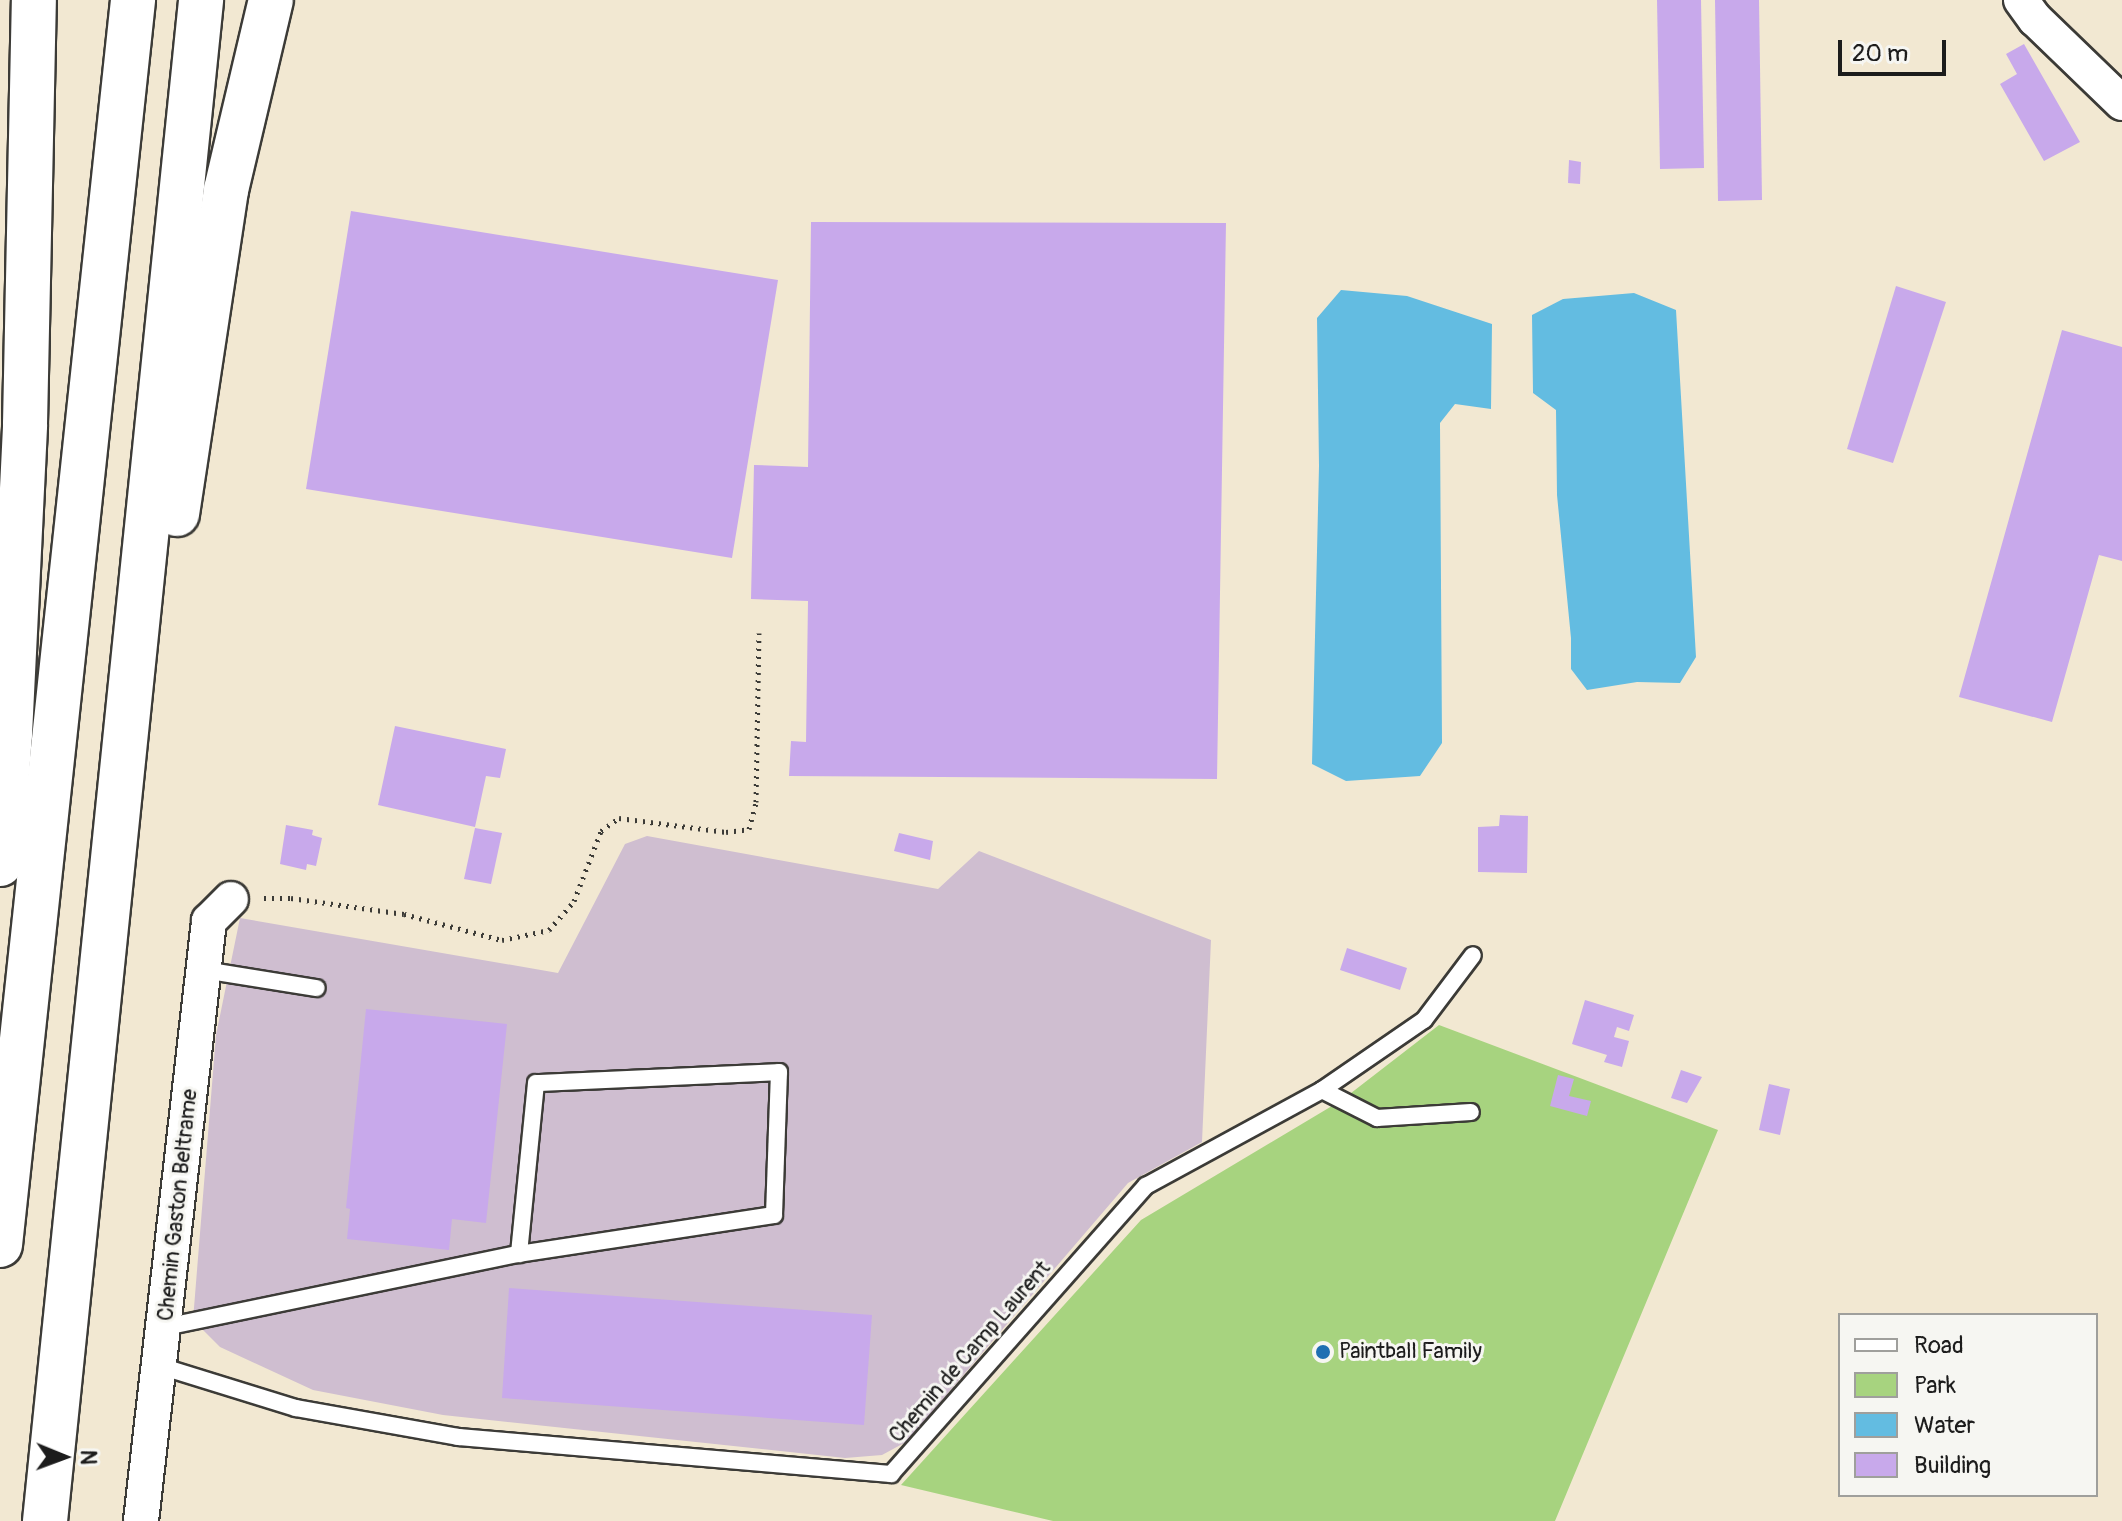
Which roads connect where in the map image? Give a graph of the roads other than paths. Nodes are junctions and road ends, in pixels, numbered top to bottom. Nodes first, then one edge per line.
1 (34, 0) edge
2 (133, 0) edge
3 (201, 0) edge
4 (271, 0) edge
5 (2021, 0) edge
6 (2122, 103) edge
7 (0, 864) edge
8 (231, 899) road end
9 (1473, 955) dead end
10 (204, 970) junction
11 (317, 988) dead end
12 (93, 1074) junction
13 (1322, 1090) junction
14 (1471, 1112) dead end
15 (0, 1245) edge
16 (519, 1254) junction
17 (165, 1327) junction
18 (160, 1366) junction
19 (45, 1521) edge
20 (141, 1521) edge

1 - 7 highway
2 - 15 highway
3 - 12 highway
4 - 12 highway
5 - 6 street
8 - 10 street, Chemin Gaston Beltrame
9 - 13 lane, Chemin de Camp Laurent
10 - 11 lane
10 - 17 street, Chemin Gaston Beltrame
12 - 19 highway
13 - 14 lane
13 - 18 lane, Chemin de Camp Laurent
16 - 16 lane
16 - 17 lane
17 - 18 street, Chemin Gaston Beltrame
18 - 20 street, Chemin Gaston Beltrame

